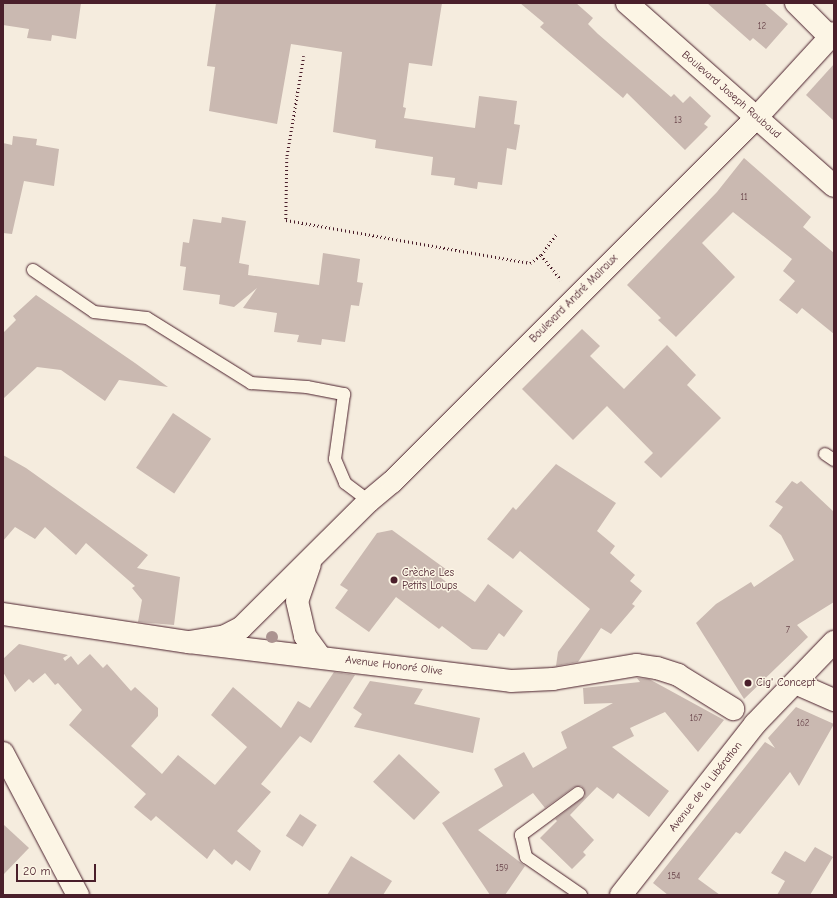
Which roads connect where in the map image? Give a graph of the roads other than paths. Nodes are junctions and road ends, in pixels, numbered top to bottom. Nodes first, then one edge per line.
1 (627, 3) edge
2 (796, 3) edge
3 (832, 35) edge
4 (756, 118) junction
5 (834, 186) edge
6 (33, 270) dead end
7 (369, 501) junction
8 (311, 561) junction
9 (3, 614) edge
10 (45, 621) junction
11 (3, 625) edge
12 (189, 642) junction
13 (834, 642) edge
14 (320, 657) junction
15 (795, 683) junction
16 (834, 700) edge
17 (733, 709) dead end
18 (3, 753) edge
19 (578, 793) dead end
20 (78, 895) edge
21 (581, 895) edge
22 (621, 895) edge

1 - 4 street, Boulevard Joseph Roubaud
2 - 3 street
3 - 4 street, Boulevard André Malraux
4 - 5 street, Boulevard Joseph Roubaud
4 - 7 street, Boulevard André Malraux
6 - 7 lane
7 - 8 street, Boulevard André Malraux
8 - 12 street, Boulevard André Malraux
8 - 14 street, Boulevard André Malraux
9 - 10 street, Avenue Honoré Olive
10 - 11 street, Avenue Honoré Olive
10 - 12 street, Avenue Honoré Olive
12 - 14 street, Avenue Honoré Olive
13 - 15 street, Avenue de la Libération
14 - 17 street, Avenue Honoré Olive
15 - 16 street
15 - 22 street, Avenue de la Libération
18 - 20 street
19 - 21 lane

